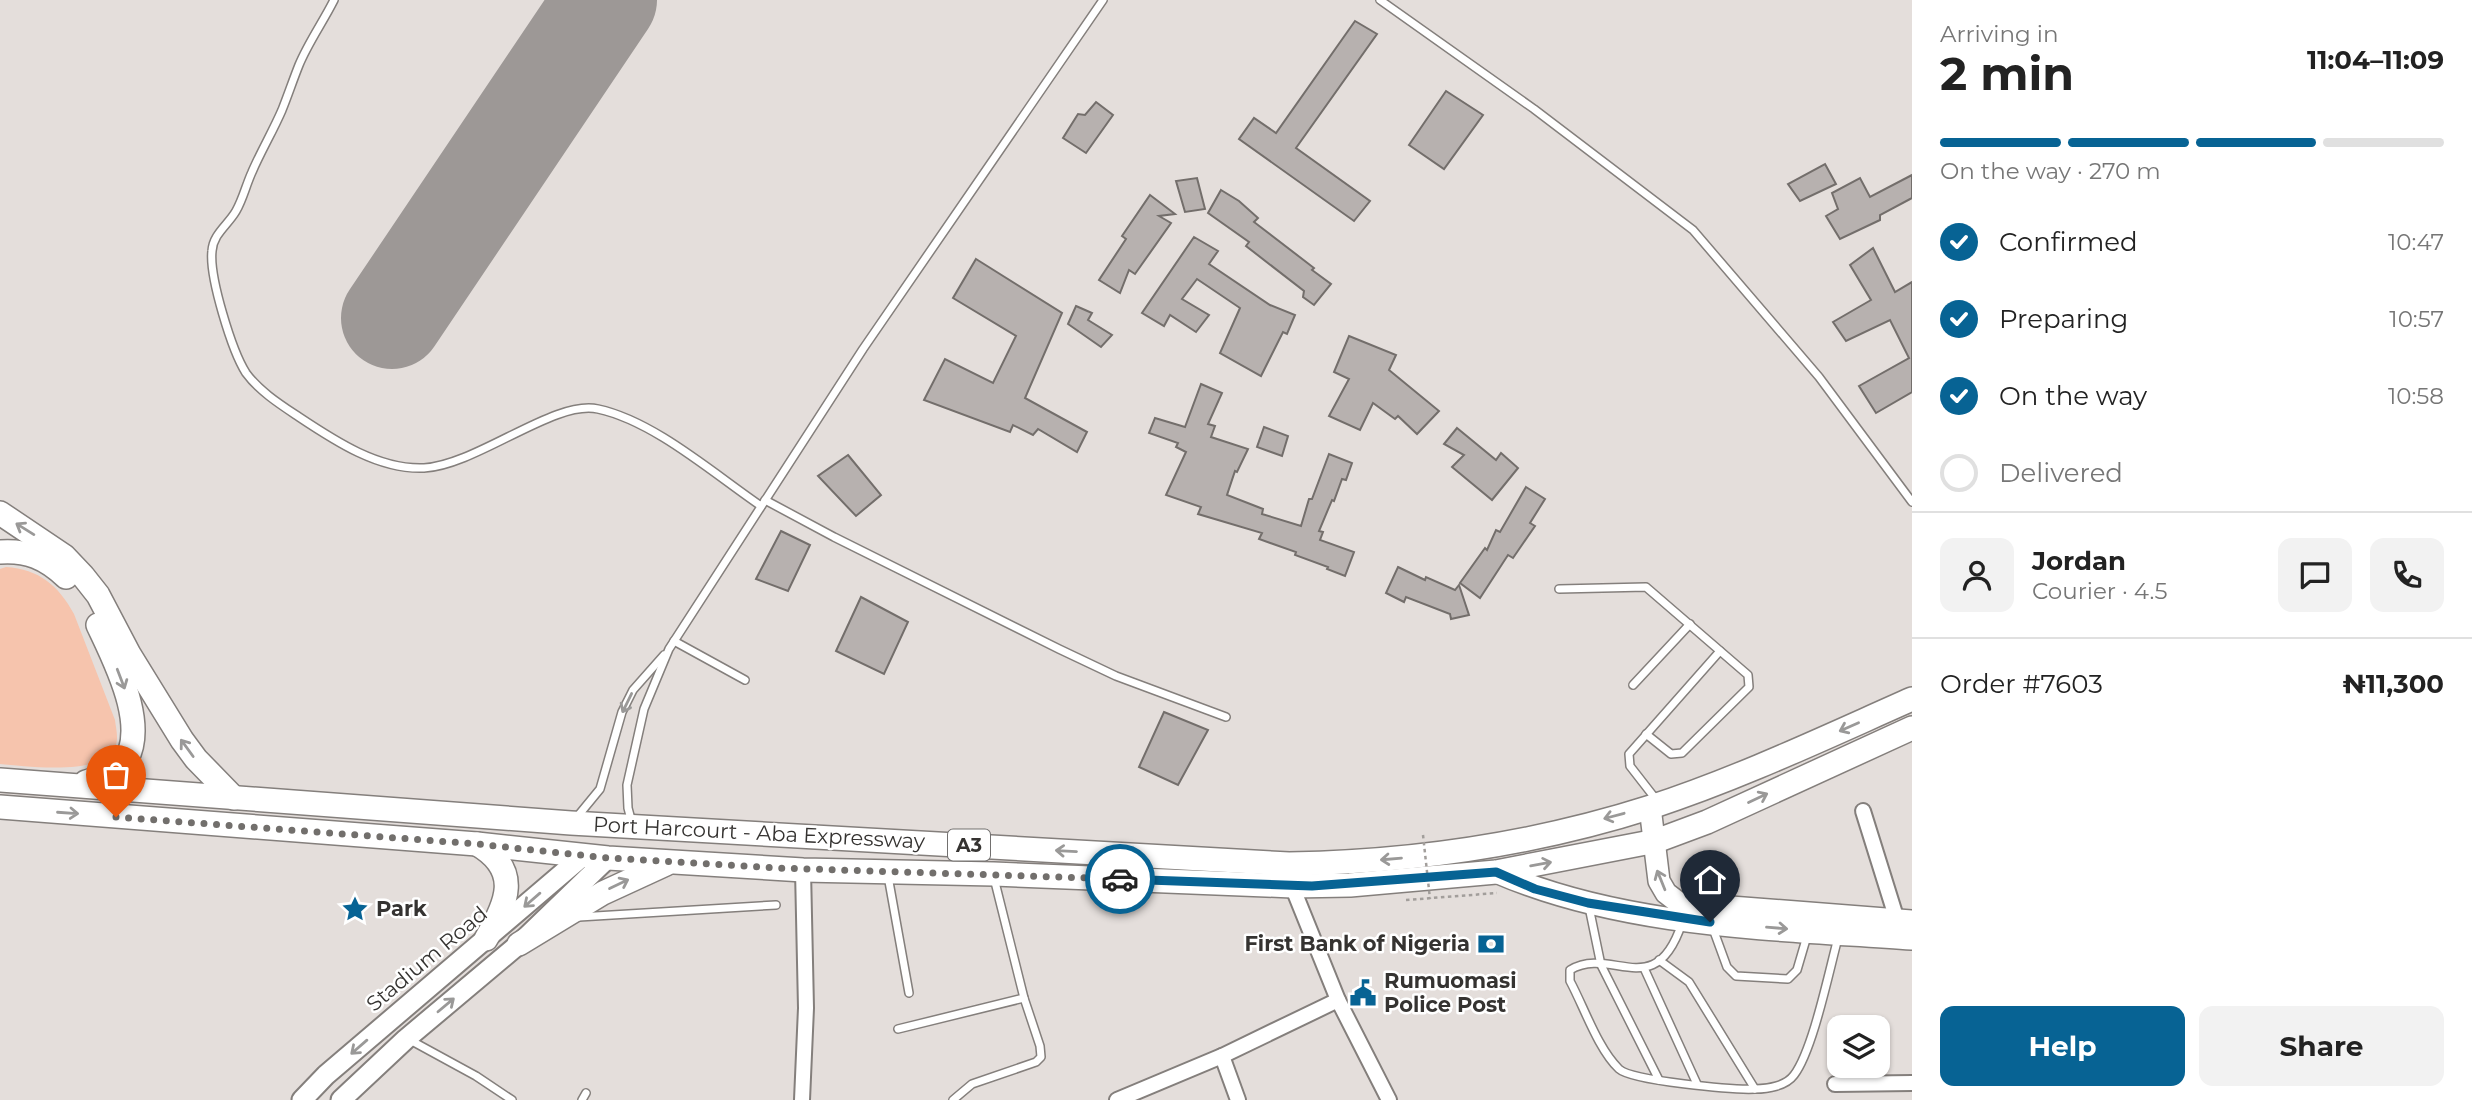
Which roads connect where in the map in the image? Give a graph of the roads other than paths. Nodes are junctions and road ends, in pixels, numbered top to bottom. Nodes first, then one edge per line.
1 (334, 0) edge
2 (1102, 0) edge
3 (1380, 0) edge
4 (1912, 502) edge
5 (763, 503) junction
6 (0, 513) edge
7 (0, 552) edge
8 (1559, 589) dead end
9 (1690, 624) junction
10 (674, 641) junction
11 (669, 649) junction
12 (1720, 651) junction
13 (745, 680) dead end
14 (1633, 685) dead end
15 (1912, 699) edge
16 (1226, 717) dead end
17 (1912, 728) edge
18 (1646, 734) junction
19 (0, 780) edge
20 (75, 785) junction
21 (234, 798) junction
22 (1655, 805) junction
23 (0, 807) edge
24 (1863, 811) dead end
25 (571, 823) junction
26 (632, 825) junction
27 (1656, 841) junction
28 (477, 844) junction
29 (584, 855) junction
30 (608, 858) junction
31 (673, 862) junction
32 (803, 870) junction
33 (887, 872) junction
34 (993, 874) junction
35 (1497, 882) junction
36 (1292, 886) junction
37 (1588, 903) junction
38 (776, 905) dead end
39 (561, 918) junction
40 (1683, 919) junction
41 (1904, 920) edge
42 (1710, 922) junction
43 (1841, 925) junction
44 (1808, 931) junction
45 (486, 939) junction
46 (1912, 939) edge
47 (519, 944) junction
48 (1659, 960) junction
49 (1601, 965) junction
50 (1644, 968) junction
51 (909, 993) dead end
52 (1024, 998) junction
53 (1338, 1000) junction
54 (898, 1029) dead end
55 (406, 1038) junction
56 (1222, 1056) junction
57 (1659, 1080) junction
58 (1912, 1083) edge
59 (1697, 1084) junction
60 (1835, 1084) dead end
61 (1755, 1089) junction
62 (302, 1100) edge
63 (341, 1100) edge
64 (512, 1100) edge
65 (802, 1100) edge
66 (953, 1100) edge
67 (1117, 1100) edge
68 (1238, 1100) edge
69 (1389, 1100) edge

1 - 5 lane
2 - 5 lane
3 - 4 lane
5 - 10 lane
5 - 16 lane
21 -> 6 highway
7 -> 20 highway
8 - 9 lane
9 - 12 lane
9 - 14 lane
10 - 11 lane
10 - 13 lane
11 -> 25 lane
11 - 26 lane
12 - 18 lane
12 - 18 lane
15 -> 22 highway, Port Harcourt - Aba Expressway / A3
27 -> 17 highway, Port Harcourt - Aba Expressway / A3
18 - 22 lane
19 - 20 highway, Port Harcourt - Aba Expressway / A3
20 - 21 highway, Port Harcourt - Aba Expressway / A3
21 - 25 highway, Port Harcourt - Aba Expressway / A3
22 -> 26 highway, Port Harcourt - Aba Expressway / A3
22 - 27 main road
23 -> 28 highway, Port Harcourt - Aba Expressway / A3
24 - 41 street
25 - 26 highway, Port Harcourt - Aba Expressway / A3
35 -> 27 highway, Port Harcourt - Aba Expressway / A3
43 -> 27 main road
28 - 29 highway, Port Harcourt - Aba Expressway / A3
28 - 45 highway
29 - 30 highway, Port Harcourt - Aba Expressway / A3
29 -> 45 main road, Stadium Road
30 - 31 highway, Port Harcourt - Aba Expressway / A3
30 - 47 main road
31 - 32 highway, Port Harcourt - Aba Expressway / A3
39 -> 31 highway
32 - 33 highway, Port Harcourt - Aba Expressway / A3
32 - 65 street
33 - 34 highway, Port Harcourt - Aba Expressway / A3
33 - 51 lane
34 - 36 highway, Port Harcourt - Aba Expressway / A3
34 - 52 lane
35 - 36 highway, Port Harcourt - Aba Expressway / A3
35 - 37 main road
36 - 53 street
37 - 40 main road
37 - 49 lane
38 - 39 lane
39 - 47 highway
40 - 42 main road
40 - 48 lane
41 - 43 main road
42 -> 44 main road
42 - 44 lane
43 - 44 main road
43 - 46 main road
43 - 61 lane
45 -> 62 main road, Stadium Road
55 -> 47 main road
48 - 50 lane
48 - 61 lane
49 - 50 lane
49 - 57 lane
49 - 57 lane
50 - 59 lane
52 - 54 lane
52 - 66 lane
53 - 56 street
53 - 69 street
55 - 63 main road
55 - 64 lane
56 - 67 street
56 - 68 street
57 - 59 lane
58 - 60 street
59 - 61 lane

